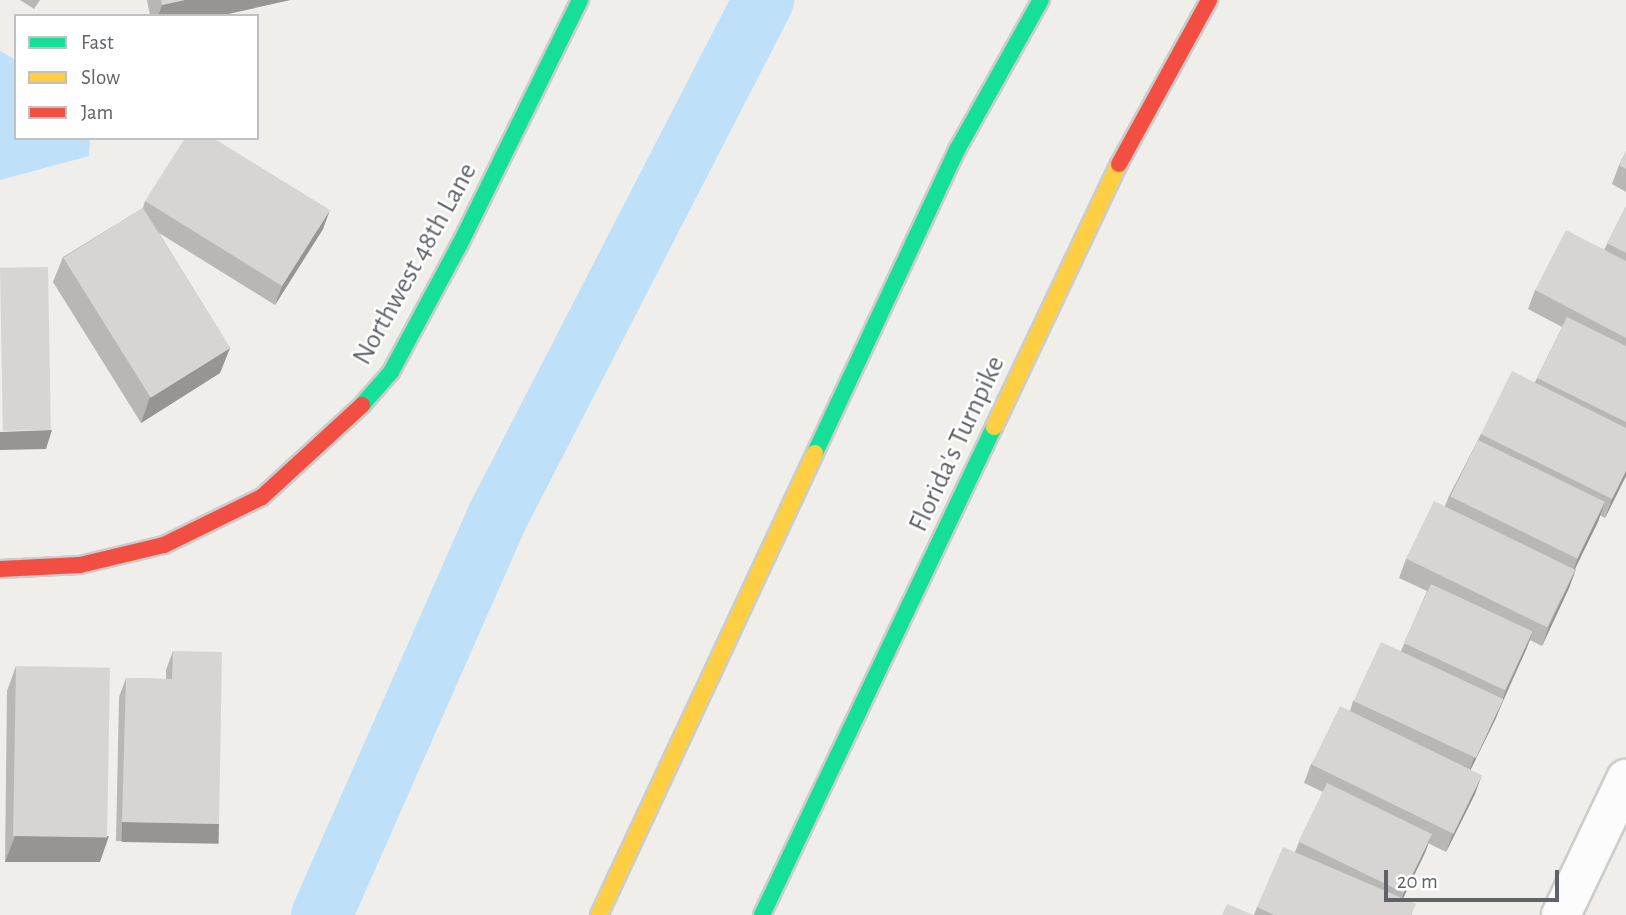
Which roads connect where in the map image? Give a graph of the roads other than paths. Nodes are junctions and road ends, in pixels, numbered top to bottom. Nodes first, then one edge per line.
1 (580, 0) edge
2 (1041, 0) edge
3 (1209, 0) edge
4 (0, 569) edge
5 (1626, 779) edge
6 (599, 915) edge
7 (762, 915) edge
8 (1561, 915) edge

1 - 4 main road, Northwest 48th Lane
2 - 6 main road
3 - 7 main road, Florida's Turnpike
5 - 8 street

